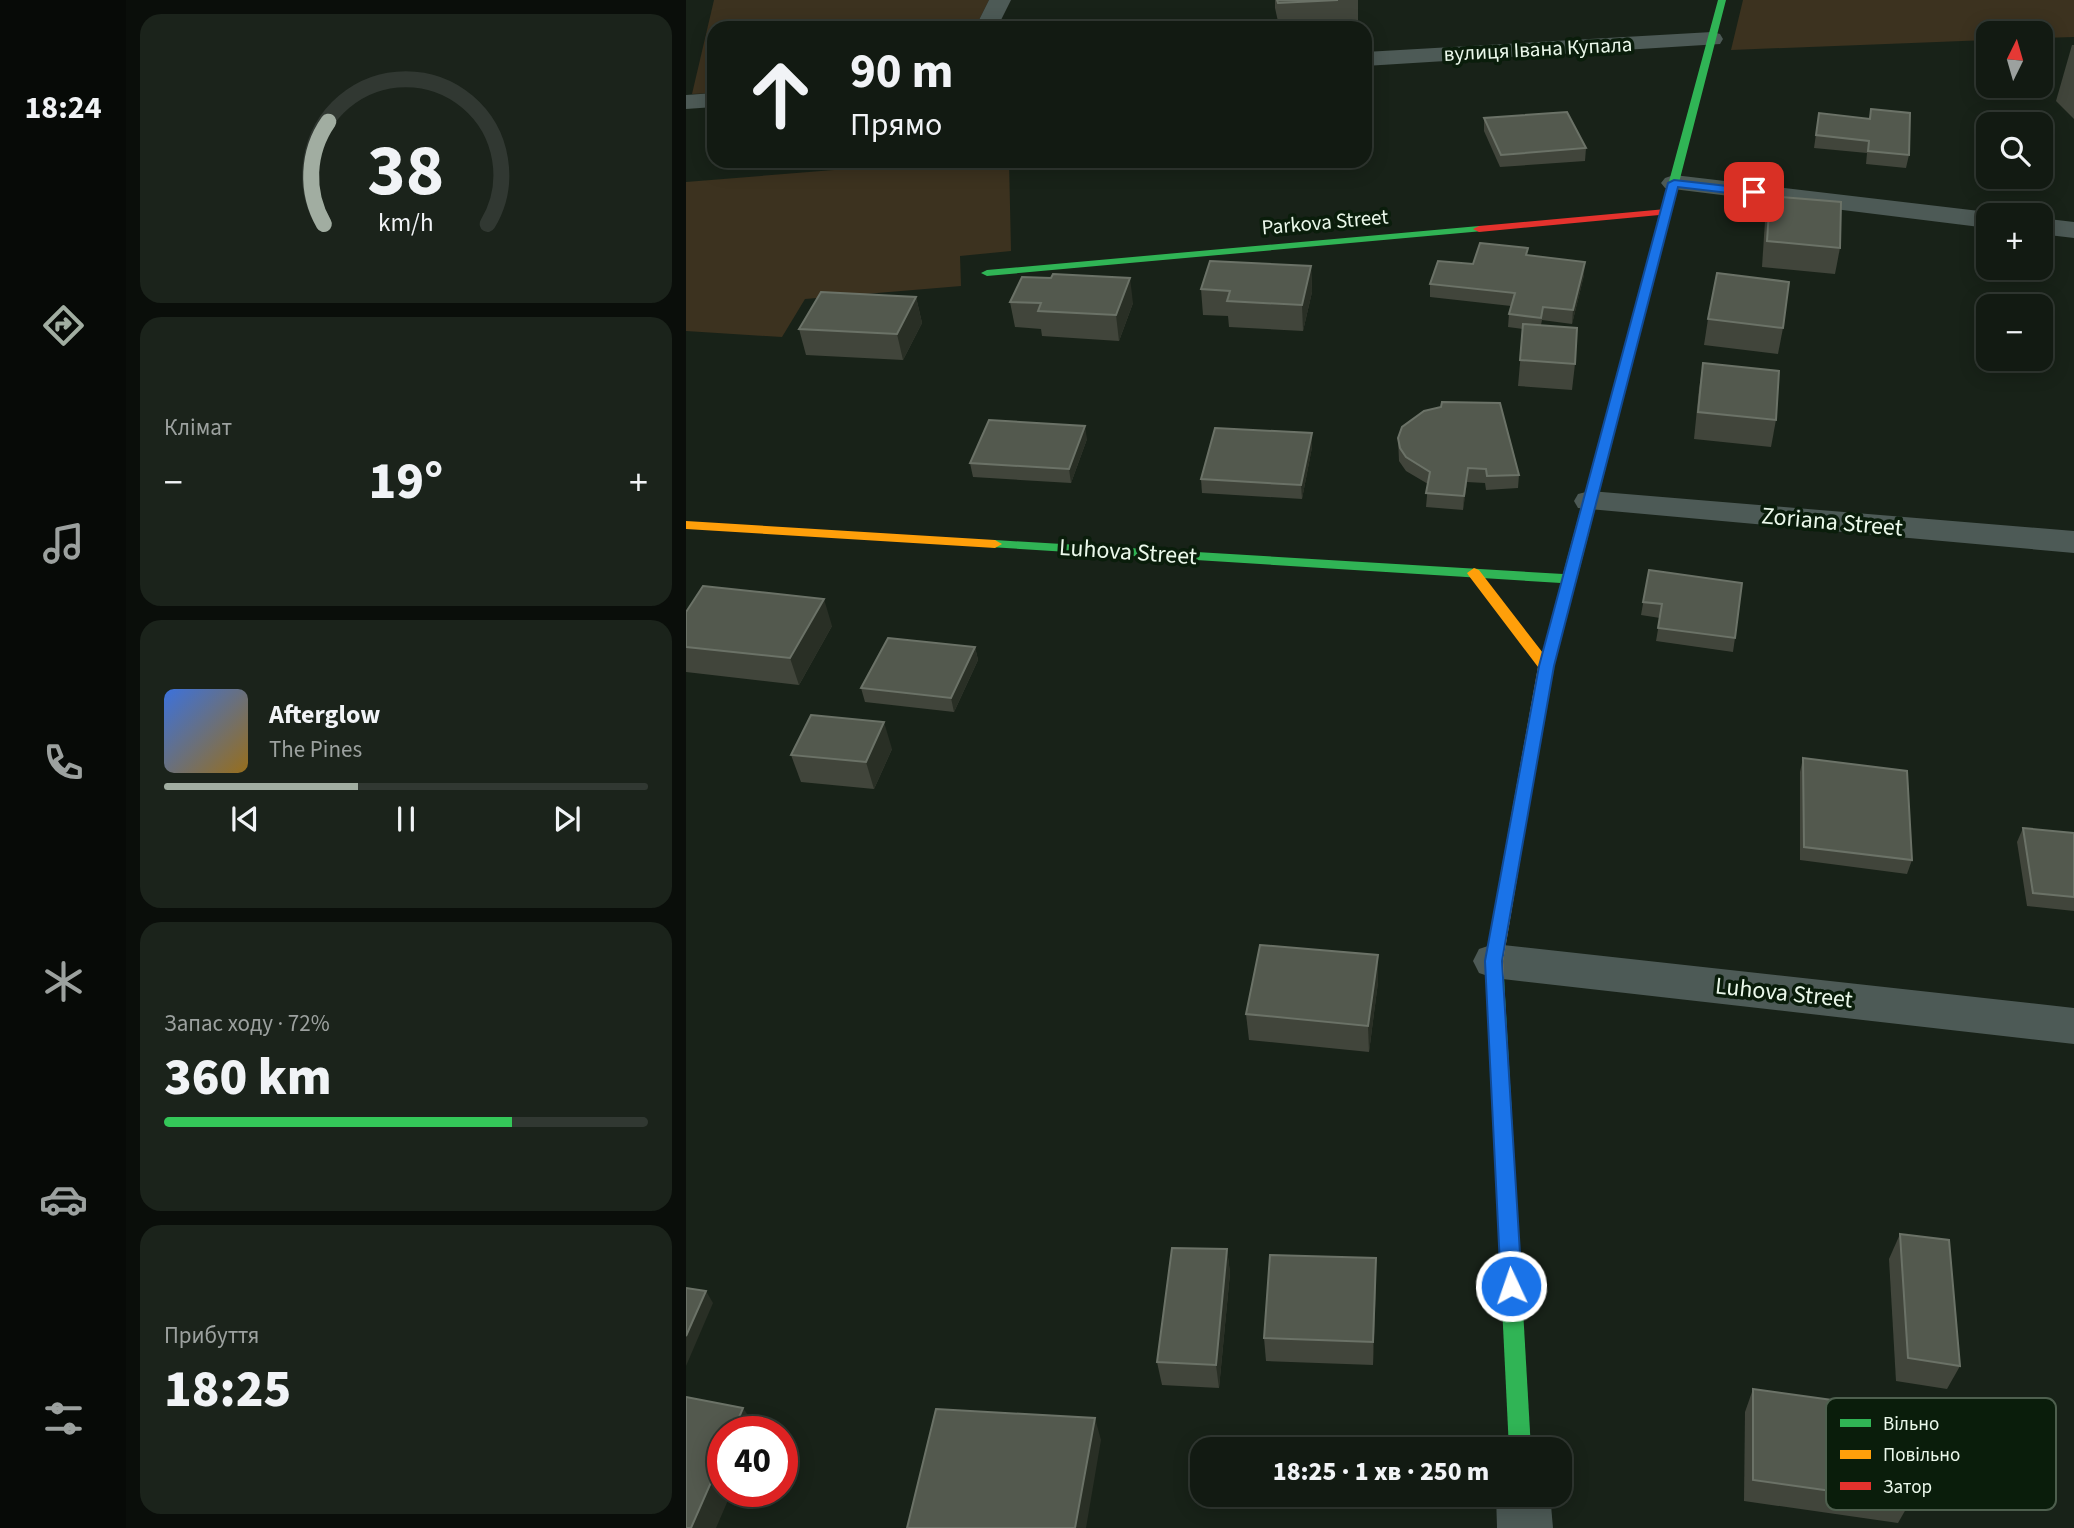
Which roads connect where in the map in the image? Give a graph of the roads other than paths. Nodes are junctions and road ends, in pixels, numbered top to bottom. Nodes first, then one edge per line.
1 (1000, 0) edge
2 (1722, 0) edge
3 (990, 21) edge
4 (1712, 39) junction
5 (1372, 59) edge
6 (707, 100) edge
7 (686, 102) edge
8 (1674, 183) junction
9 (1666, 212) junction
10 (1976, 219) edge
11 (2053, 228) edge
12 (2074, 230) edge
13 (987, 273) dead end
14 (1590, 501) junction
15 (686, 525) edge
16 (2074, 542) edge
17 (1474, 573) junction
18 (1570, 579) junction
19 (1546, 666) junction
20 (1494, 961) junction
21 (2074, 1026) edge
22 (1519, 1437) edge
23 (1524, 1507) edge
24 (1525, 1528) edge

1 - 3 street
2 - 4 street
4 - 5 street, вулиця Івана Купала
4 - 8 street
6 - 7 street
8 - 9 street
8 - 10 street
9 - 13 street, Parkova Street
9 - 14 street
11 - 12 street
14 - 16 street, Zoriana Street
14 - 18 street
15 - 17 street, Luhova Street
17 - 18 street, Luhova Street
17 - 19 street
18 - 19 street
19 - 20 street
20 - 21 street, Luhova Street
20 - 22 street
23 - 24 street

